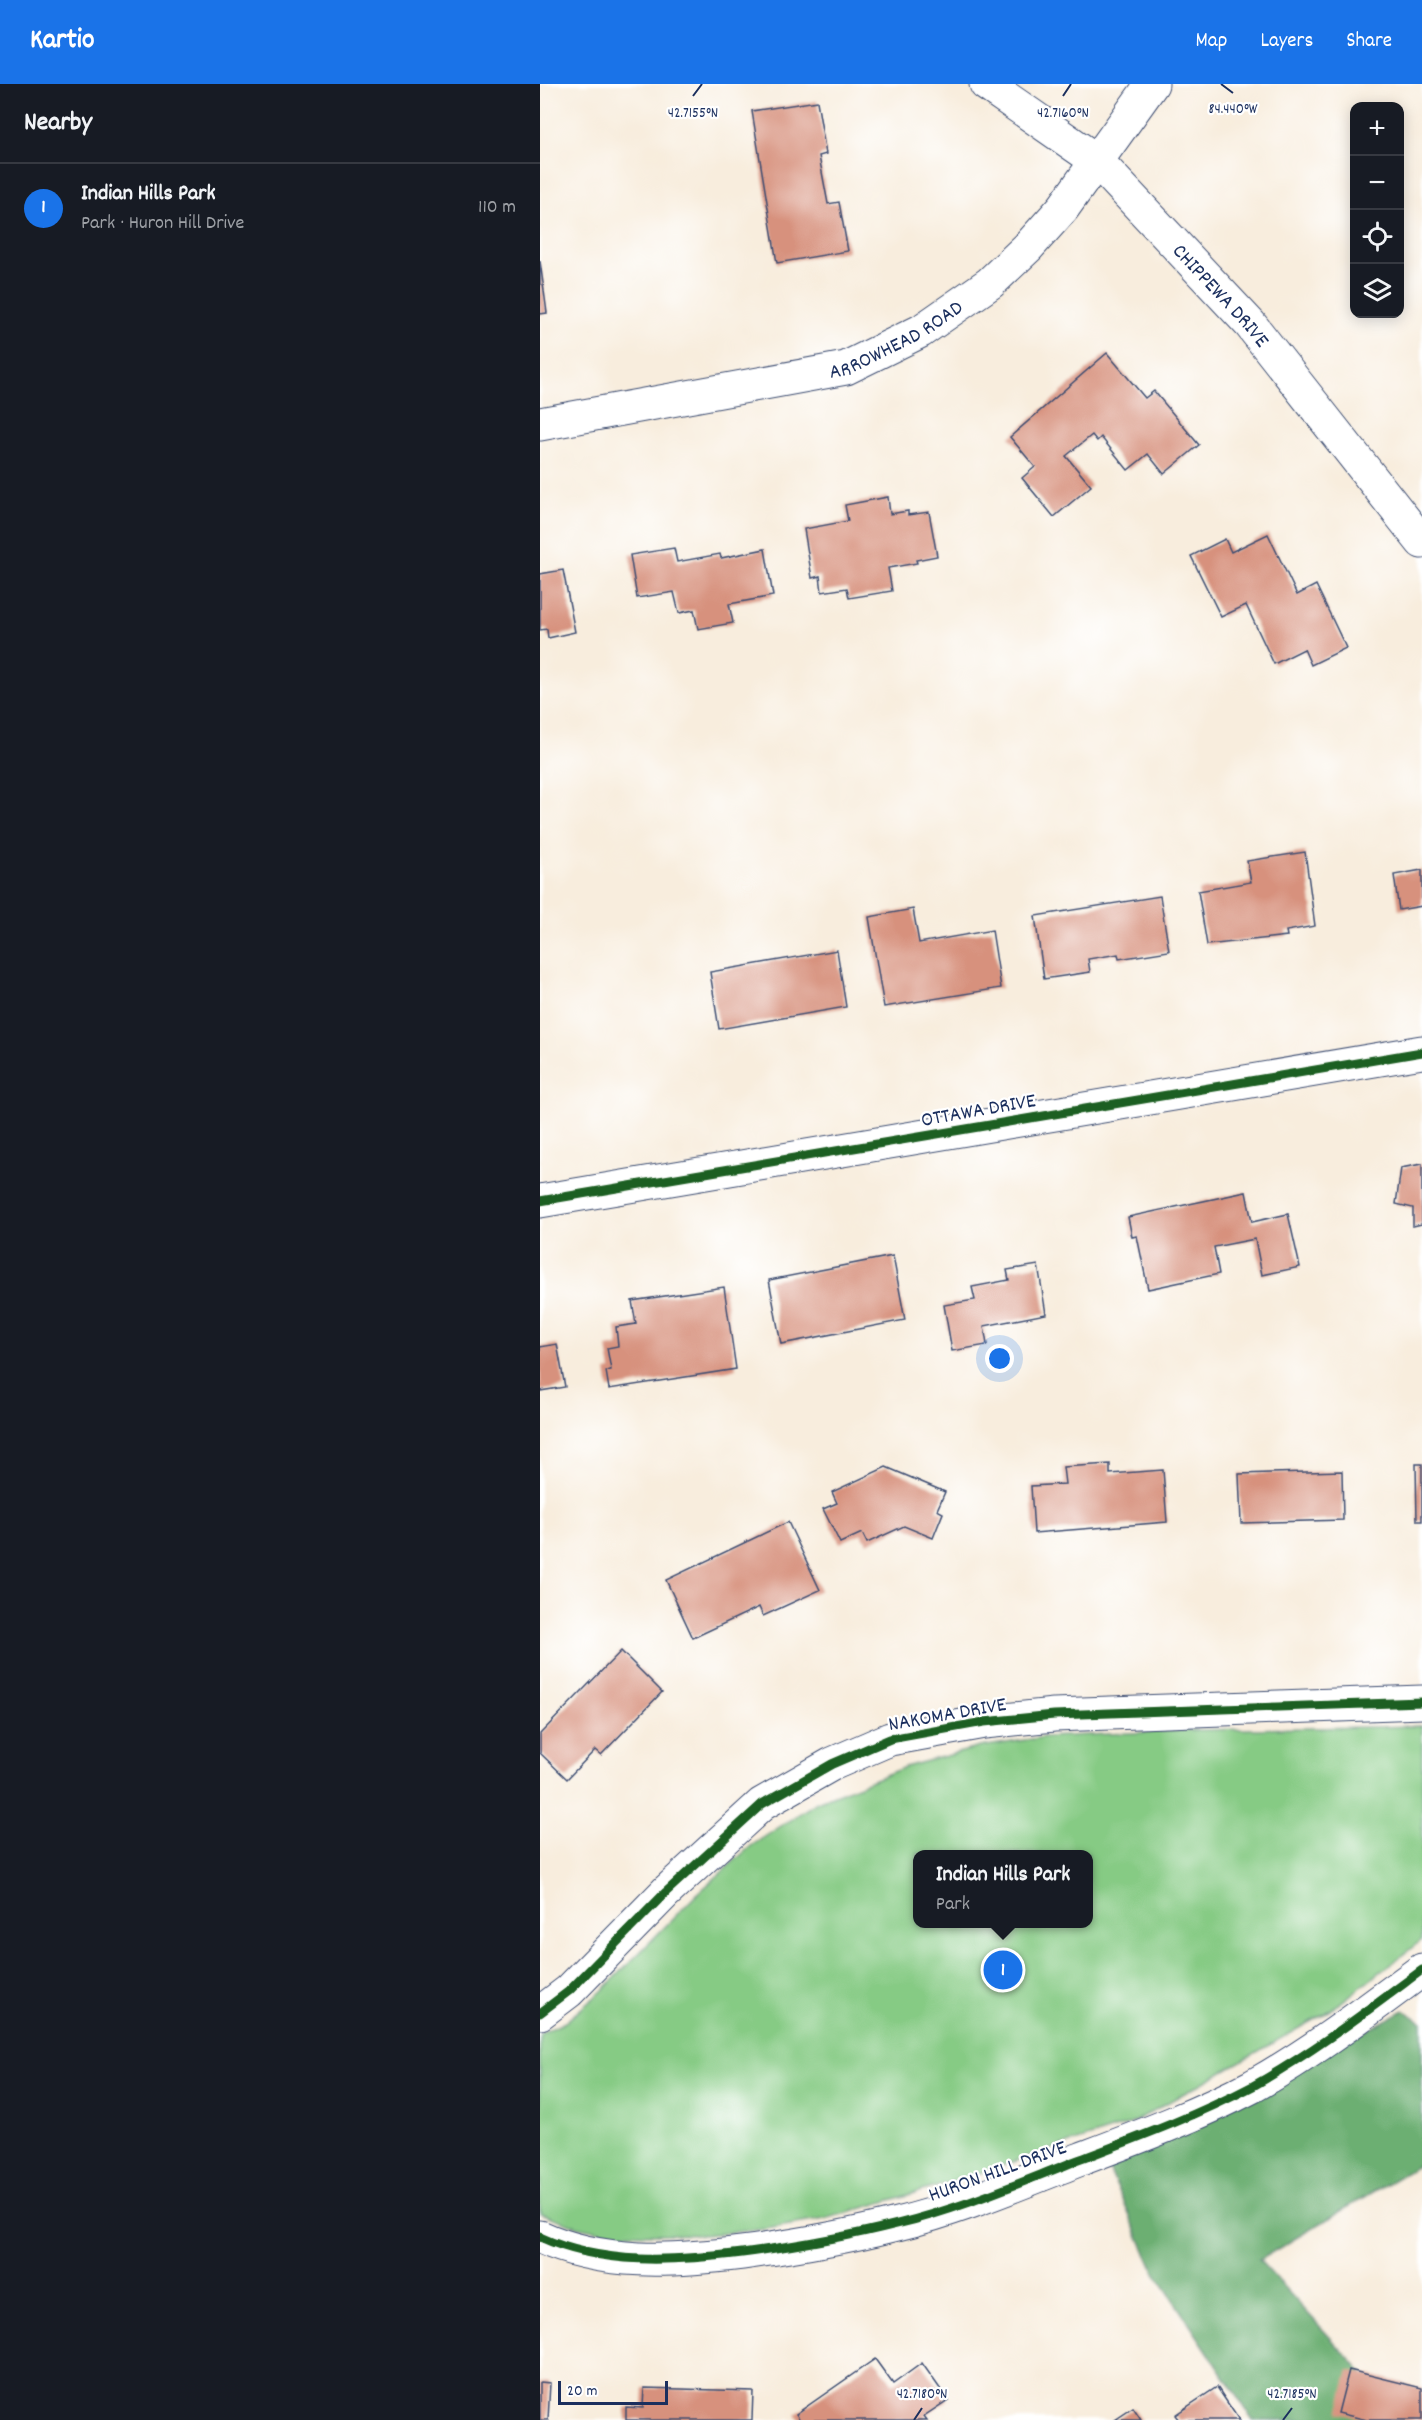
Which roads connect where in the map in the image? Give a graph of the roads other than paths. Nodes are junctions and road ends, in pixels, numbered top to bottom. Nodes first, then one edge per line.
1 (986, 84) edge
2 (1152, 84) edge
3 (1097, 161) junction
4 (540, 424) edge
5 (1422, 542) edge
6 (1422, 1052) edge
7 (540, 1201) edge
8 (1422, 1702) edge
9 (1422, 1970) edge
10 (540, 2013) edge
11 (540, 2237) edge

1 - 3 street, CHIPPEWA DRIVE
2 - 3 street, ARROWHEAD ROAD
3 - 4 street, ARROWHEAD ROAD
3 - 5 street, CHIPPEWA DRIVE
6 - 7 street, OTTAWA DRIVE
8 - 10 street, NAKOMA DRIVE
9 - 11 street, HURON HILL DRIVE

